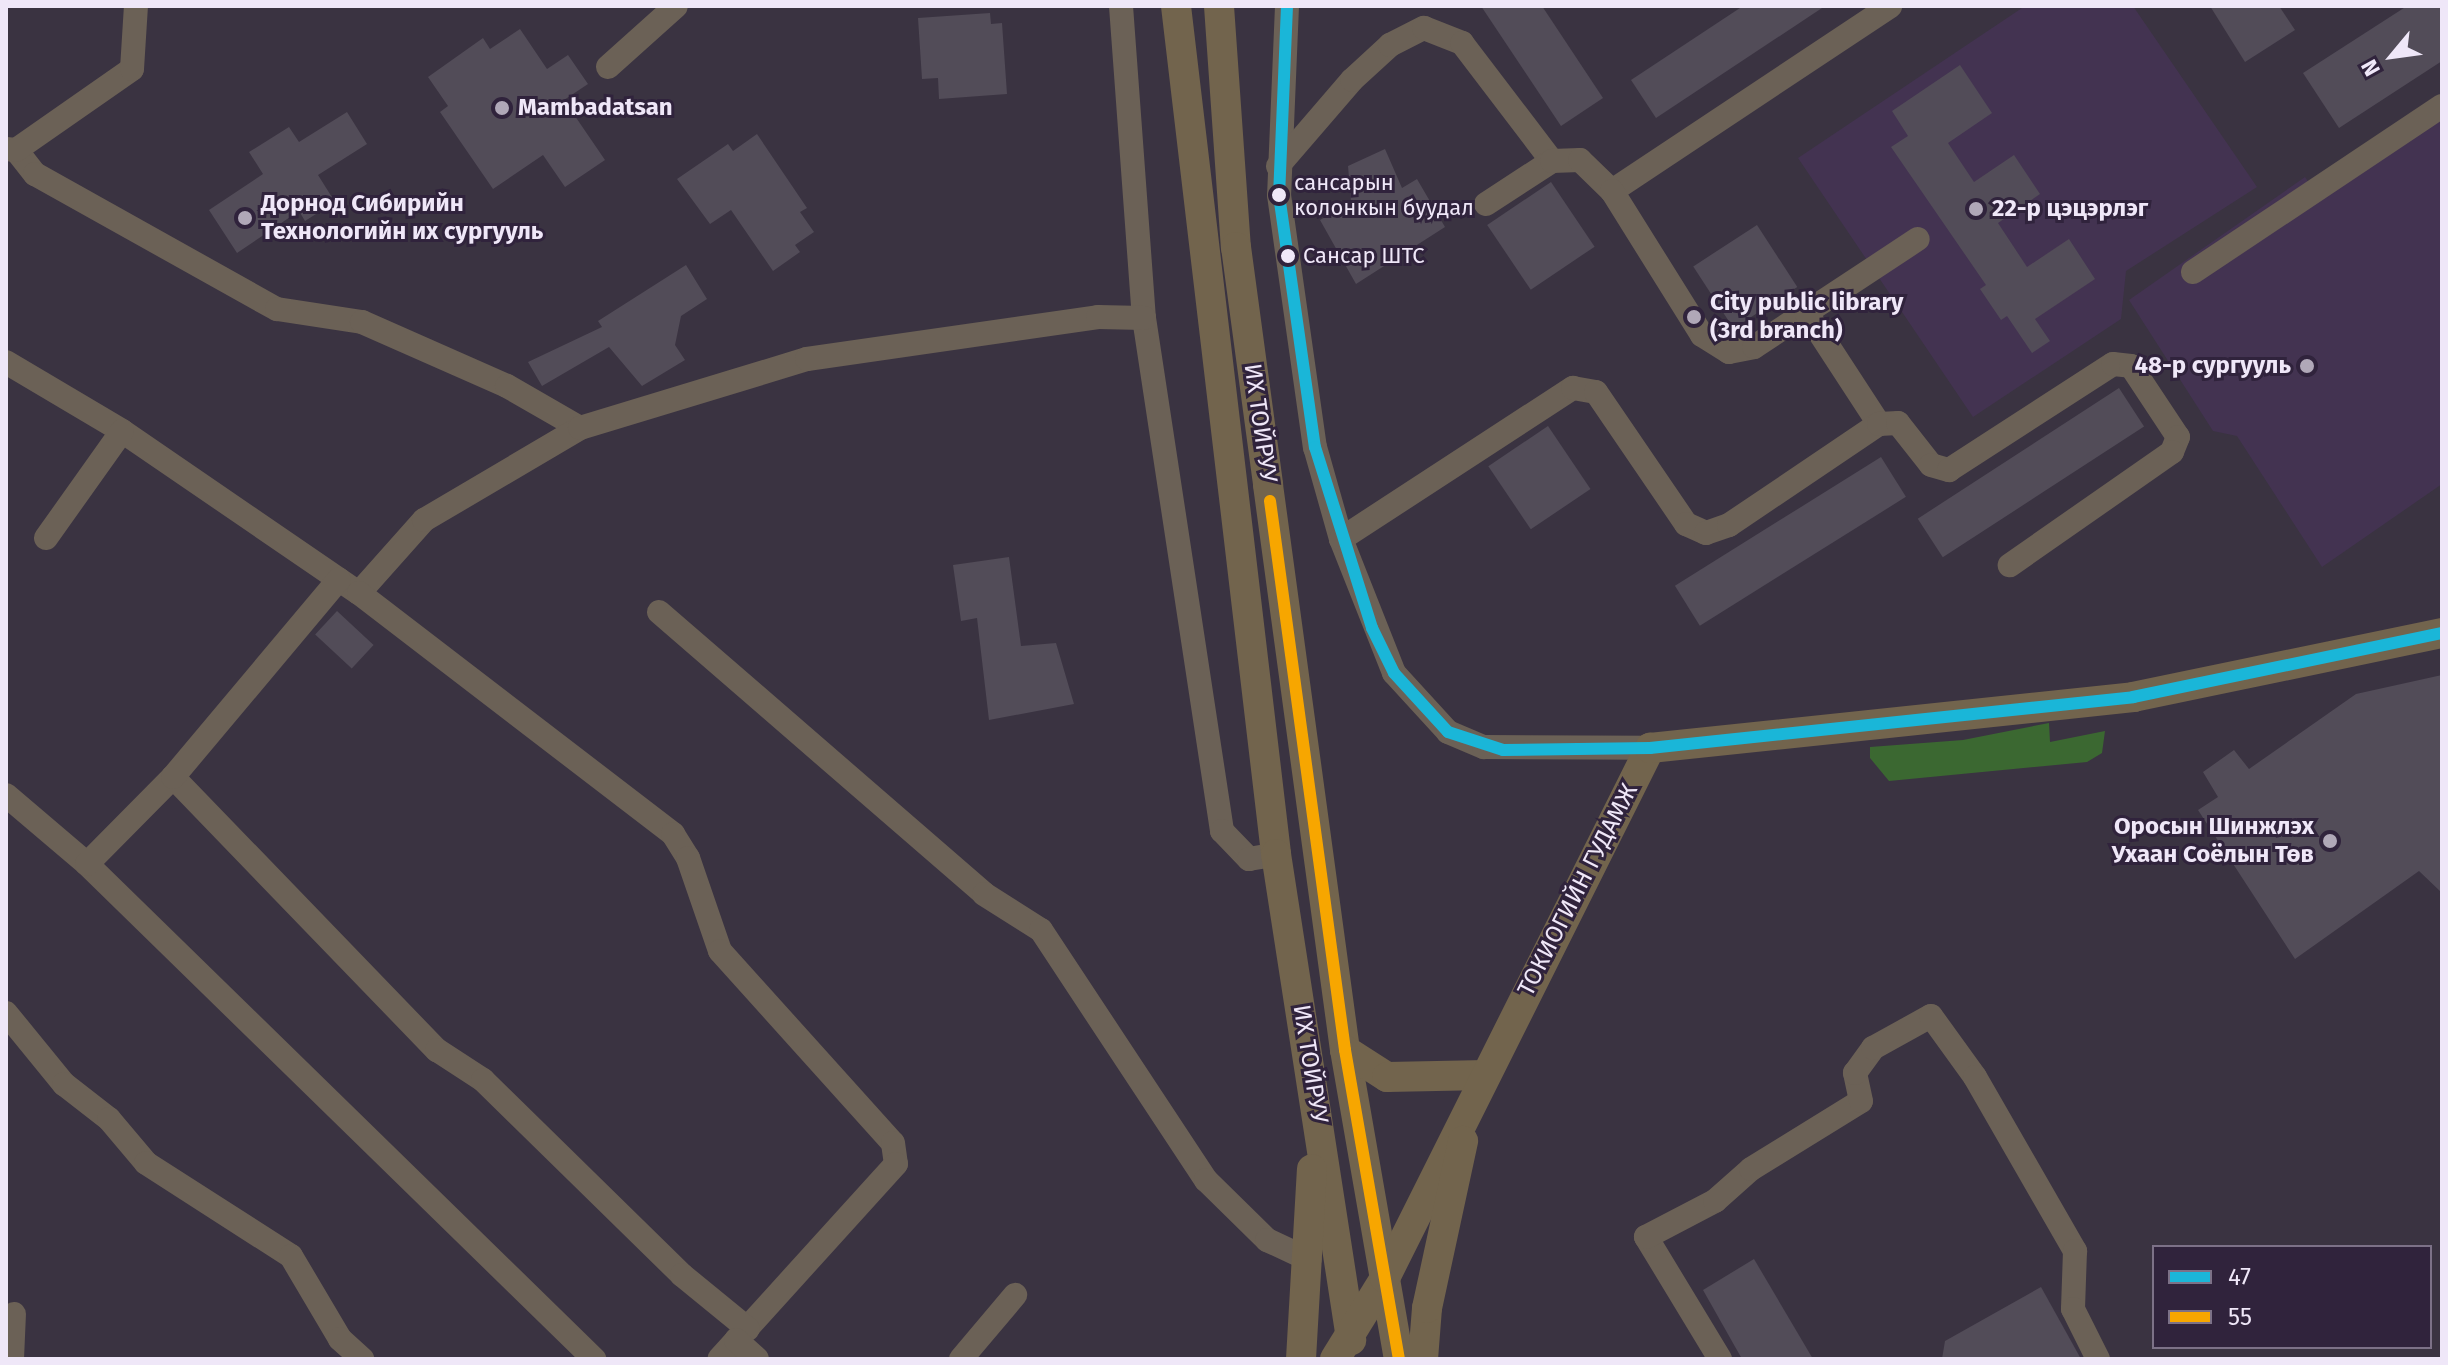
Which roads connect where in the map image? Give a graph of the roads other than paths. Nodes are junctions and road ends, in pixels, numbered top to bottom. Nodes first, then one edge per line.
1 (136, 6) edge
2 (676, 6) edge
3 (1121, 6) edge
4 (1176, 6) edge
5 (1219, 6) edge
6 (1287, 6) edge
7 (1890, 6) edge
8 (608, 67) dead end
9 (2442, 106) edge
10 (11, 149) edge
11 (1552, 161) junction
12 (1278, 166) junction
13 (1612, 191) junction
14 (1486, 204) dead end
15 (1918, 239) dead end
16 (2193, 272) dead end
17 (1806, 312) junction
18 (1144, 318) junction
19 (6, 362) edge
20 (1879, 424) junction
21 (580, 428) junction
22 (122, 431) junction
23 (46, 538) dead end
24 (1341, 539) junction
25 (2010, 565) dead end
26 (349, 586) junction
27 (659, 612) dead end
28 (2442, 633) edge
29 (1650, 748) junction
30 (173, 777) junction
31 (6, 795) edge
32 (1276, 854) junction
33 (87, 864) junction
34 (6, 1013) edge
35 (1345, 1050) junction
36 (1486, 1075) junction
37 (1316, 1091) junction
38 (1467, 1116) junction
39 (1310, 1260) junction
40 (1385, 1278) junction
41 (1015, 1295) dead end
42 (14, 1314) dead end
43 (742, 1334) junction
44 (1347, 1351) edge
45 (12, 1359) edge
46 (362, 1359) edge
47 (594, 1359) edge
48 (719, 1359) edge
49 (757, 1359) edge
50 (961, 1359) edge
51 (1301, 1359) edge
52 (1399, 1359) edge
53 (1423, 1359) edge
54 (1720, 1359) edge
55 (2098, 1359) edge

1 - 10 street
2 - 8 street
3 - 18 street
4 - 32 main road, ИХ ТОЙРУУ
5 - 35 main road, ИХ ТОЙРУУ
6 - 12 street
7 - 13 street
9 - 16 street
10 - 21 street
11 - 12 street
11 - 13 street
11 - 14 street
12 - 24 street
13 - 17 street
15 - 17 street
17 - 20 street
18 - 21 street
18 - 32 street
19 - 22 street
20 - 24 street
20 - 25 street
21 - 26 street
22 - 23 street
22 - 26 street
24 - 29 street
26 - 30 street
26 - 43 street
27 - 39 street
28 - 29 main road
29 - 36 main road, ТОКИОГИЙН ГУДАМЖ
30 - 33 street
30 - 43 street
31 - 33 street
32 - 37 main road, ИХ ТОЙРУУ
33 - 47 street
34 - 46 street
35 - 36 main road
35 - 40 main road, ИХ ТОЙРУУ
36 - 38 main road, ТОКИОГИЙН ГУДАМЖ
37 - 39 main road
37 - 44 main road, ИХ ТОЙРУУ
38 - 40 main road, ТОКИОГИЙН ГУДАМЖ
38 - 53 main road
39 - 51 main road
40 - 44 main road, ТОКИОГИЙН ГУДАМЖ
40 - 52 main road, ИХ ТОЙРУУ
41 - 50 street
42 - 45 street
43 - 48 street
43 - 49 street
54 - 55 street

